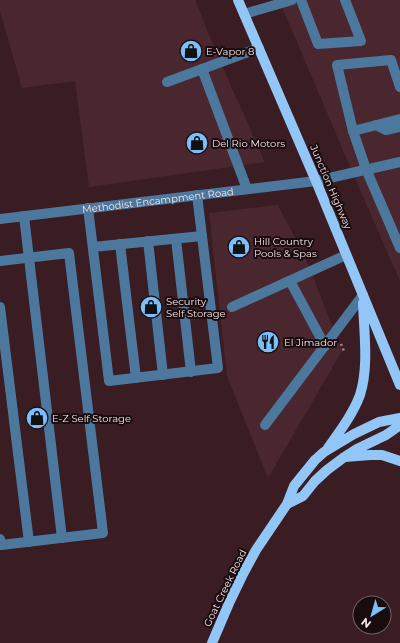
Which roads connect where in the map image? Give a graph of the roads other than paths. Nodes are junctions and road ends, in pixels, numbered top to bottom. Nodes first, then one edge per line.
1 (238, 0) edge
2 (292, 0) edge
3 (301, 0) edge
4 (345, 0) edge
5 (244, 14) junction
6 (259, 48) junction
7 (202, 69) junction
8 (167, 82) dead end
9 (400, 87) edge
10 (400, 119) edge
11 (376, 125) junction
12 (400, 128) edge
13 (353, 131) junction
14 (400, 162) edge
15 (366, 169) junction
16 (316, 181) junction
17 (247, 189) junction
18 (197, 195) junction
19 (88, 208) junction
20 (24, 216) junction
21 (0, 219) edge
22 (202, 236) junction
23 (176, 239) junction
24 (148, 241) junction
25 (120, 244) junction
26 (93, 246) junction
27 (400, 248) edge
28 (346, 255) junction
29 (28, 257) junction
30 (0, 261) edge
31 (290, 281) junction
32 (363, 295) junction
33 (0, 307) edge
34 (232, 307) dead end
35 (325, 346) junction
36 (397, 370) edge
37 (191, 372) junction
38 (164, 375) junction
39 (136, 378) junction
40 (400, 385) edge
41 (400, 418) edge
42 (265, 425) dead end
43 (400, 425) edge
44 (326, 451) junction
45 (344, 458) junction
46 (400, 461) edge
47 (287, 504) junction
48 (62, 538) junction
49 (0, 539) edge
50 (29, 542) junction
51 (212, 643) edge

1 - 5 main road, Junction Highway
2 - 5 street
3 - 4 street
5 - 6 main road, Junction Highway
6 - 7 street
6 - 16 main road, Junction Highway
7 - 8 street
7 - 17 street
9 - 13 street
10 - 11 street
11 - 12 street
11 - 13 street
13 - 15 street
14 - 15 street, Methodist Encampment Road
15 - 16 street, Methodist Encampment Road
15 - 27 street
16 - 17 street, Methodist Encampment Road
16 - 28 main road, Junction Highway
17 - 18 street, Methodist Encampment Road
18 - 19 street, Methodist Encampment Road
18 - 22 street
19 - 20 street, Methodist Encampment Road
19 - 26 street
20 - 21 street, Methodist Encampment Road
20 - 29 street
22 - 23 street
22 - 37 street
23 - 24 street
23 - 37 street
24 - 25 street
24 - 38 street
25 - 26 street
25 - 39 street
26 - 39 street
28 - 31 street
28 - 32 main road, Junction Highway
29 - 30 street
29 - 48 street
29 - 48 street
31 - 34 street
31 - 35 street
32 - 35 street
32 - 36 main road, Junction Highway
32 - 44 main road
33 - 50 street
35 - 42 street
36 - 40 main road, Junction Highway
37 - 38 street
38 - 39 street
41 - 44 main road, Goat Creek Road
43 - 45 main road, Goat Creek Road
44 - 47 main road, Goat Creek Road
45 - 46 main road
45 - 47 main road, Goat Creek Road
47 - 51 main road, Goat Creek Road
48 - 50 street
49 - 50 street

